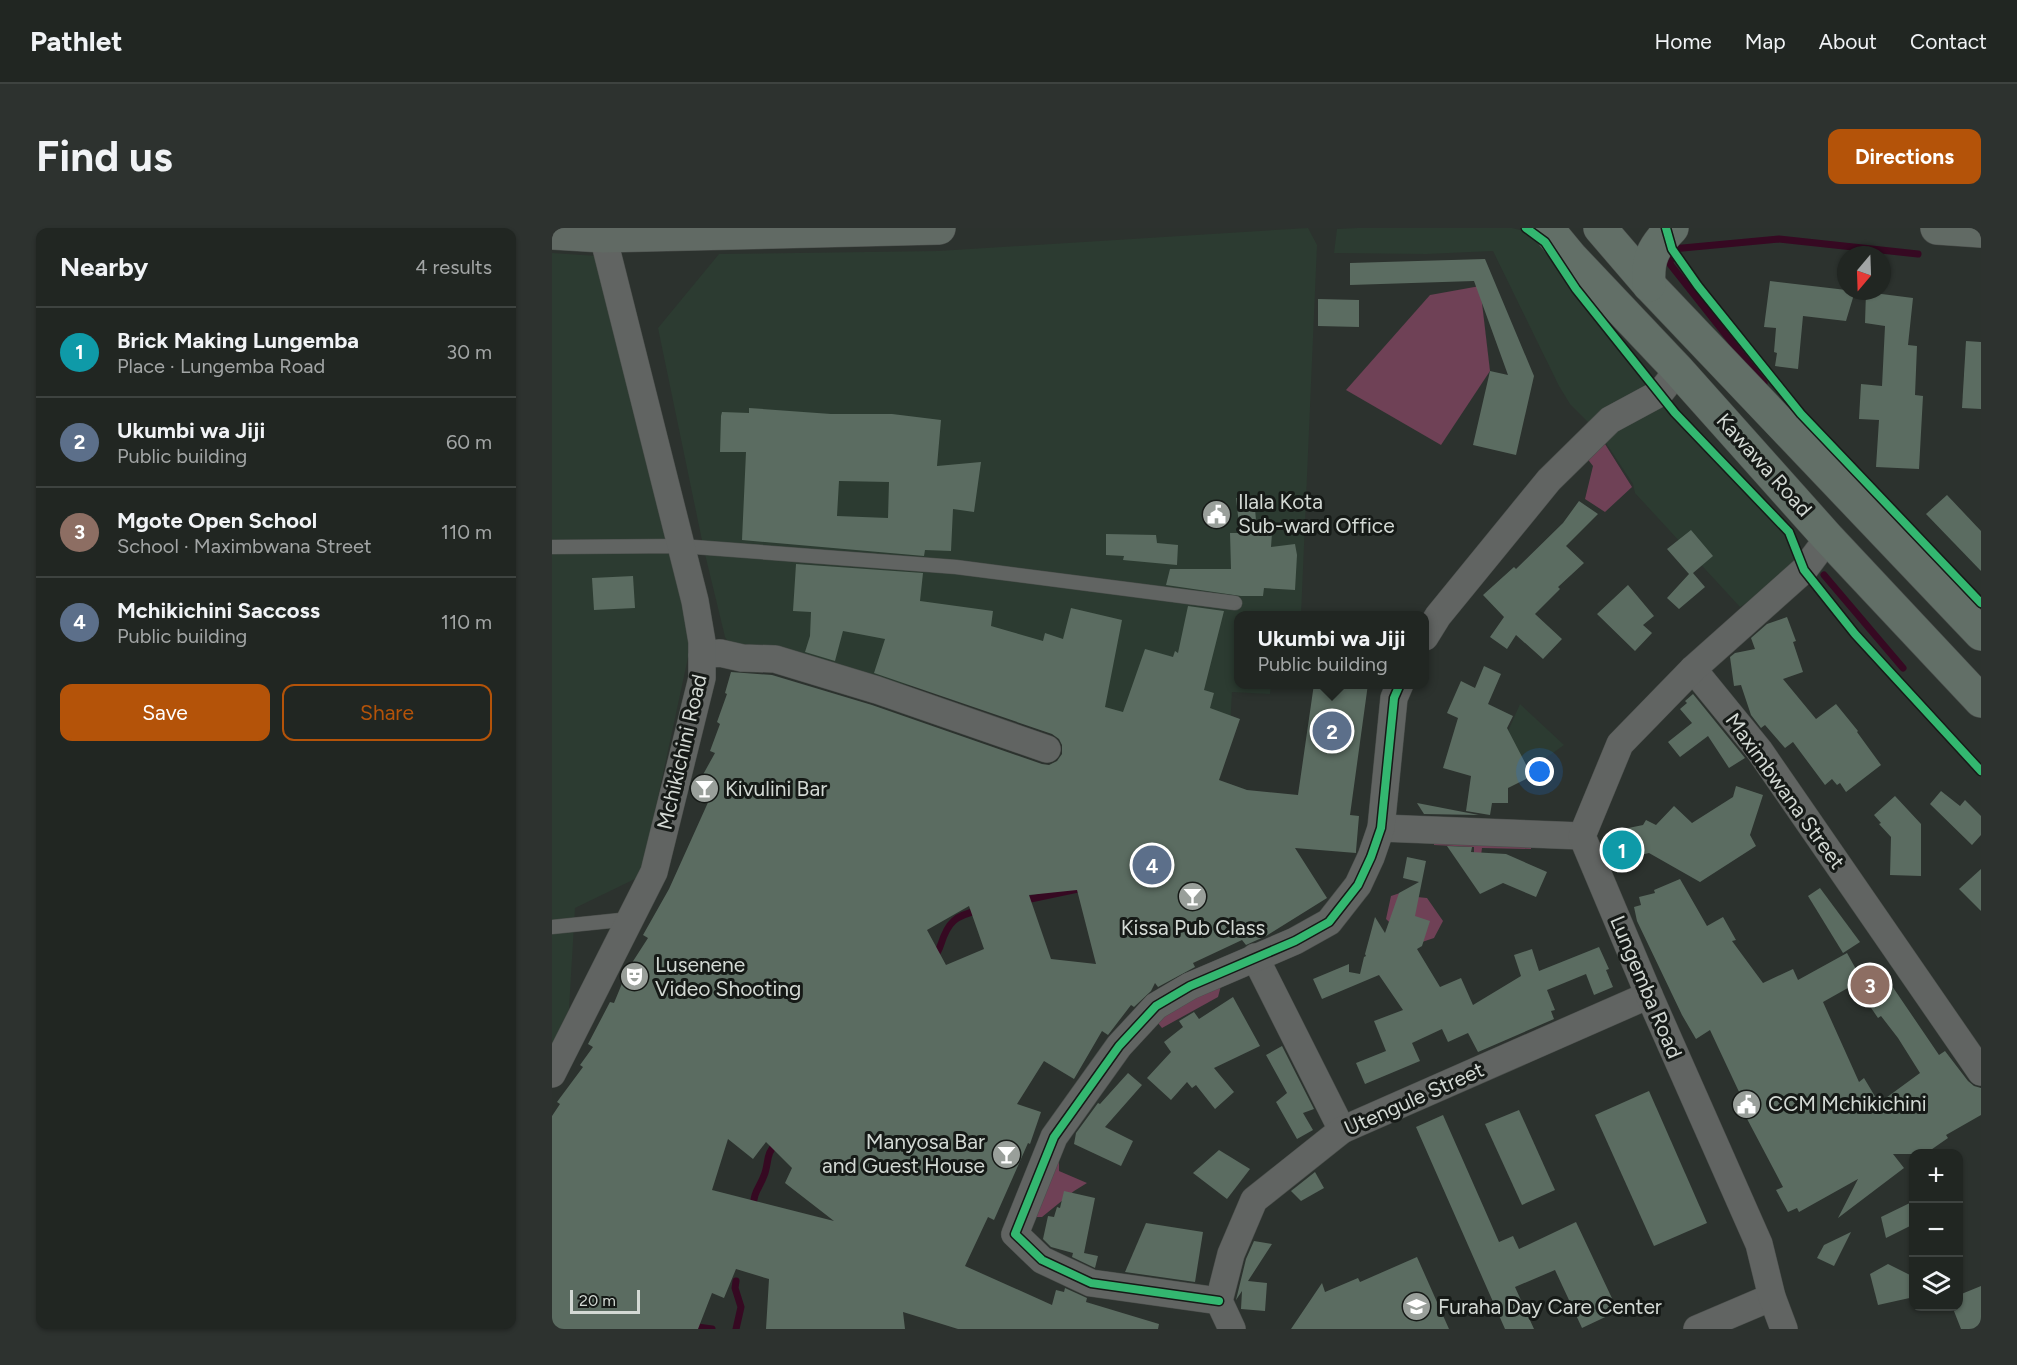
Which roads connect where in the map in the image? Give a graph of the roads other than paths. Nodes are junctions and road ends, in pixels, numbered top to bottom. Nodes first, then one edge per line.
1 (939, 228) edge
2 (1547, 228) edge
3 (1600, 228) edge
4 (1672, 228) edge
5 (1937, 228) edge
6 (691, 231) edge
7 (1981, 231) edge
8 (552, 232) edge
9 (603, 236) junction
10 (1648, 285) junction
11 (1678, 370) junction
12 (1828, 538) junction
13 (681, 546) junction
14 (552, 547) edge
15 (1235, 603) dead end
16 (1429, 631) edge
17 (1981, 634) edge
18 (702, 655) junction
19 (1693, 669) junction
20 (1398, 689) edge
21 (1981, 701) edge
22 (1047, 749) dead end
23 (1381, 828) junction
24 (1582, 836) junction
25 (630, 919) junction
26 (552, 927) edge
27 (1255, 957) junction
28 (1649, 995) junction
29 (1979, 1064) edge
30 (552, 1074) edge
31 (1342, 1130) junction
32 (1772, 1297) junction
33 (1219, 1301) junction
34 (1232, 1329) edge
35 (1697, 1329) edge
36 (1784, 1329) edge

1 - 6 main road
2 - 11 main road, Kawawa Road
3 - 10 main road, Kawawa Road
4 - 10 main road
5 - 7 main road
6 - 9 main road
8 - 9 main road
9 - 13 street, Mchikichini Road
10 - 17 main road, Kawawa Road
11 - 12 main road, Kawawa Road
11 - 16 street
12 - 19 street
12 - 21 main road, Kawawa Road
13 - 14 lane
13 - 15 lane
13 - 18 street, Mchikichini Road
18 - 22 street
18 - 25 street, Mchikichini Road
19 - 24 street
19 - 29 street, Maximbwana Street
20 - 23 street
23 - 24 street
23 - 27 street
24 - 28 street, Lungemba Road
25 - 26 lane
25 - 30 street, Mchikichini Road
27 - 31 street
27 - 33 street
28 - 31 street, Utengule Street
28 - 32 street, Lungemba Road
31 - 33 street, Utengule Street
32 - 35 street
32 - 36 street, Lungemba Road
33 - 34 street

